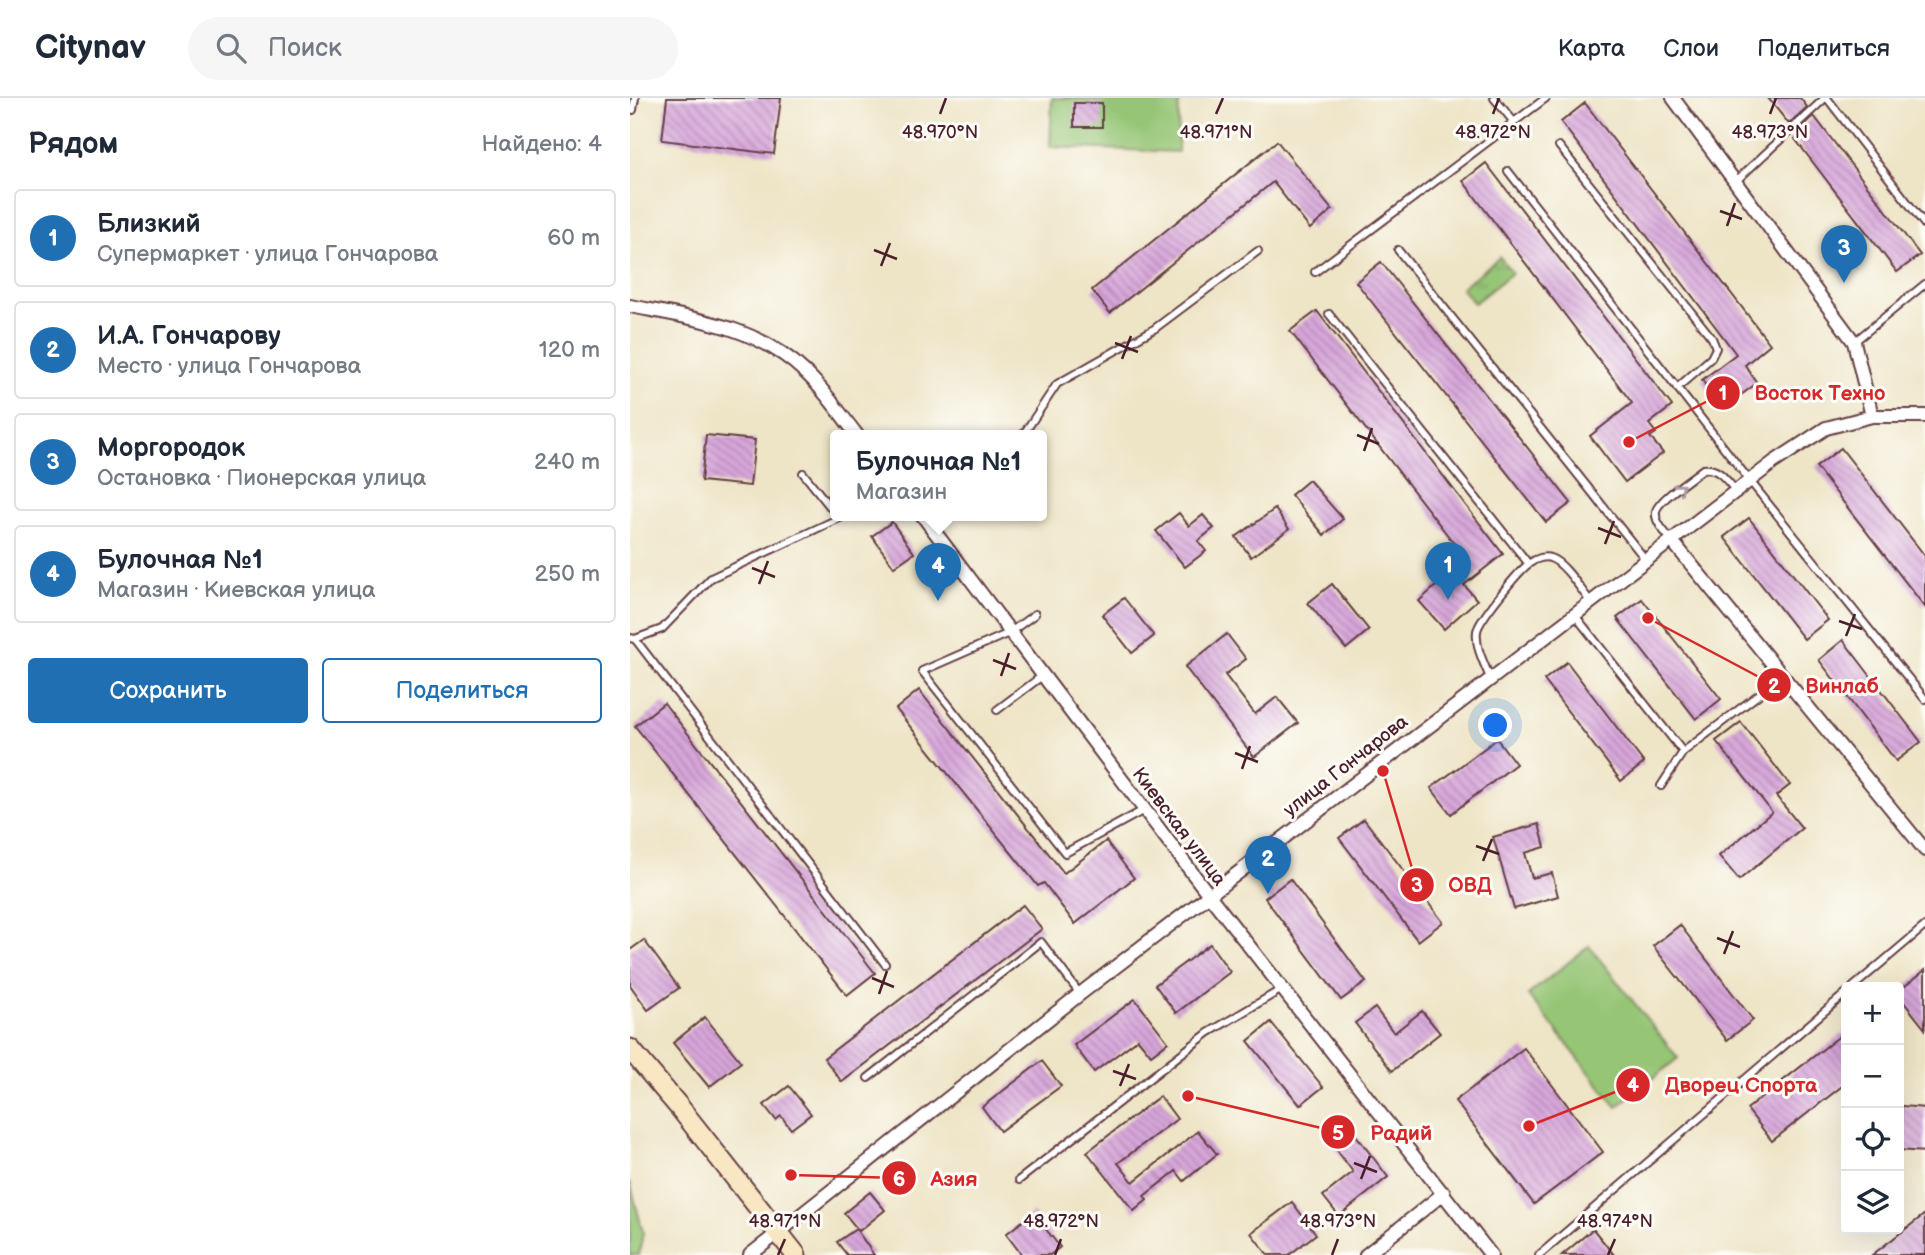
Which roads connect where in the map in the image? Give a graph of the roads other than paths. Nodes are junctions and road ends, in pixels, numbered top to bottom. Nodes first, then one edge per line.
1 (635, 98) edge
2 (1494, 98) edge
3 (1546, 98) edge
4 (1673, 98) edge
5 (1826, 98) edge
6 (633, 110) dead end
7 (1514, 122) junction
8 (1559, 146) dead end
9 (1508, 171) dead end
10 (1736, 181) junction
11 (1925, 225) edge
12 (1398, 250) dead end
13 (1258, 251) dead end
14 (1315, 272) dead end
15 (1925, 284) edge
16 (630, 306) edge
17 (1329, 314) dead end
18 (1854, 342) junction
19 (1677, 388) junction
20 (1872, 416) junction
21 (1925, 416) edge
22 (853, 430) edge
23 (1026, 430) edge
24 (803, 473) dead end
25 (1749, 481) junction
26 (1736, 491) junction
27 (830, 504) edge
28 (830, 519) edge
29 (931, 521) edge
30 (1672, 541) junction
31 (1646, 560) junction
32 (1528, 564) junction
33 (1590, 601) junction
34 (1035, 614) dead end
35 (1574, 614) junction
36 (1009, 633) junction
37 (633, 638) edge
38 (1042, 676) junction
39 (1783, 676) junction
40 (1490, 678) junction
41 (1925, 699) edge
42 (997, 710) dead end
43 (1683, 752) junction
44 (1661, 786) dead end
45 (1144, 810) junction
46 (1925, 850) edge
47 (1209, 895) junction
48 (1925, 926) edge
49 (885, 964) dead end
50 (1859, 982) edge
51 (1282, 989) junction
52 (1080, 994) junction
53 (1841, 997) edge
54 (630, 1049) edge
55 (868, 1078) dead end
56 (1019, 1180) dead end
57 (1444, 1193) junction
58 (779, 1233) junction
59 (750, 1255) edge
60 (796, 1255) edge
61 (1366, 1255) edge
62 (1491, 1255) edge
63 (1539, 1255) edge

1 - 6 lane
2 - 7 lane
3 - 7 lane
4 - 10 street
5 - 10 lane
5 - 11 lane
7 - 14 lane
8 - 19 lane
9 - 19 lane
10 - 18 street
12 - 31 lane
13 - 23 lane
15 - 18 lane
16 - 22 street
17 - 32 lane
18 - 20 street
19 - 25 lane
20 - 21 street, улица Гончарова
20 - 25 street, улица Гончарова
24 - 27 lane
25 - 26 street, улица Гончарова
25 - 41 lane
26 - 30 street, улица Гончарова
30 -> 26 lane
28 - 37 lane
29 - 36 street, Киевская улица
30 - 31 street, улица Гончарова
30 - 39 street
31 - 33 street, улица Гончарова
32 - 33 lane
32 - 40 lane
33 - 35 street, улица Гончарова
34 - 36 lane
35 - 40 street, улица Гончарова
35 - 43 lane
36 - 38 street, Киевская улица
36 - 45 lane
37 - 49 lane
38 - 42 lane
38 - 45 street, Киевская улица
39 - 43 lane
39 - 46 street
40 - 47 street, улица Гончарова
43 - 44 lane
45 - 47 street, Киевская улица
47 - 51 street, Киевская улица
47 - 52 street, улица Гончарова
48 - 50 lane
51 - 56 lane
51 - 57 street, Киевская улица
52 - 55 lane
52 - 58 street, улица Гончарова
53 - 63 lane
54 - 58 street
57 - 61 street
57 - 62 street, Киевская улица
58 - 59 street, улица Гончарова
58 - 60 street

